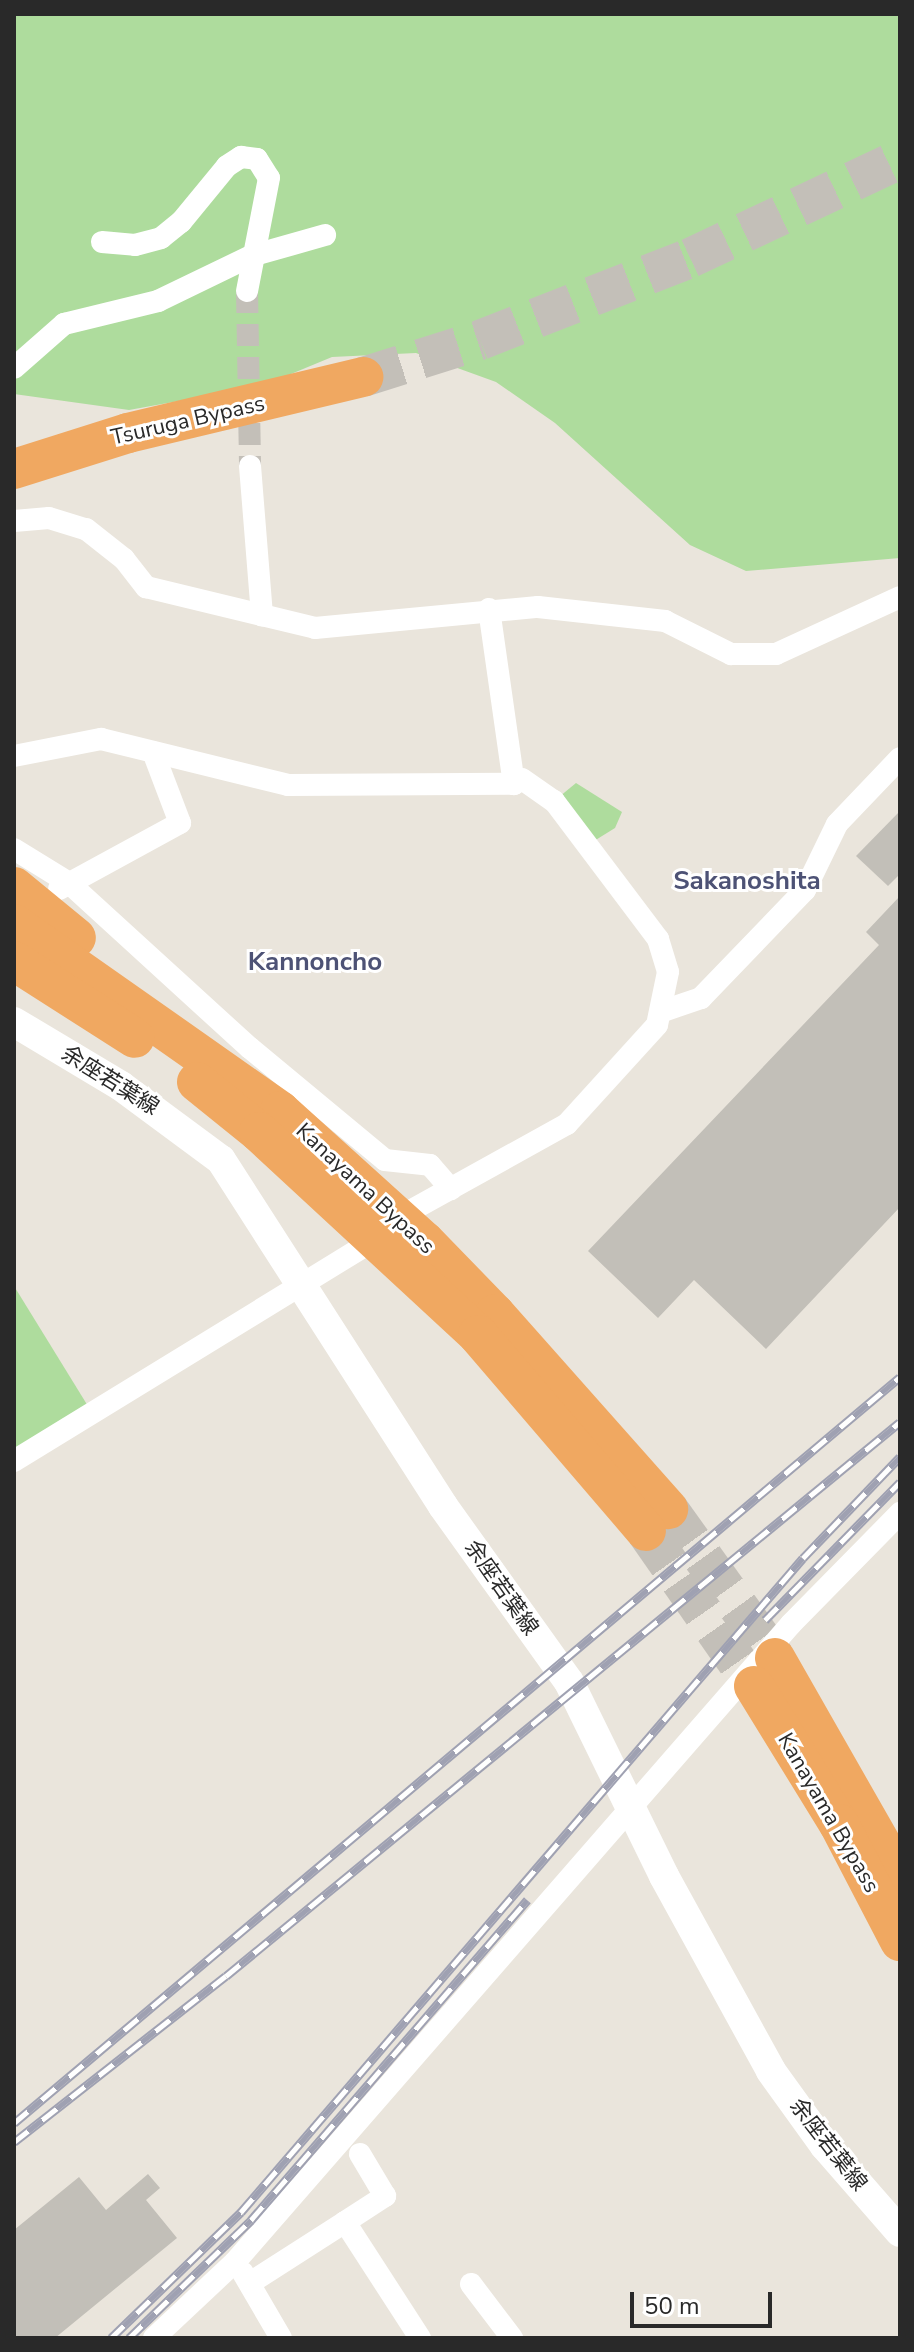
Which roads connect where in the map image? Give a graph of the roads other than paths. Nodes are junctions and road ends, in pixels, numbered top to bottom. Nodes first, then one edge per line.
1 (325, 235) dead end
2 (102, 242) dead end
3 (251, 256) junction
4 (247, 291) tunnel mouth
5 (14, 368) edge
6 (128, 433) junction
7 (14, 450) edge
8 (250, 466) tunnel mouth
9 (14, 469) edge
10 (14, 494) edge
11 (14, 521) edge
12 (900, 597) edge
13 (489, 609) junction
14 (262, 616) junction
15 (153, 752) junction
16 (14, 756) edge
17 (900, 758) edge
18 (514, 784) junction
19 (14, 849) edge
20 (69, 883) junction
21 (14, 887) edge
22 (24, 940) edge
23 (663, 1011) junction
24 (14, 1022) edge
25 (451, 1189) junction
26 (387, 1228) junction
27 (300, 1284) junction
28 (14, 1461) edge
29 (657, 1520) tunnel mouth
30 (897, 1522) edge
31 (629, 1808) junction
32 (900, 1877) edge
33 (900, 1941) edge
34 (360, 2154) dead end
35 (345, 2222) junction
36 (900, 2232) edge
37 (235, 2262) junction
38 (250, 2283) junction
39 (471, 2284) dead end
40 (154, 2338) edge
41 (281, 2338) edge
42 (420, 2338) edge
43 (512, 2338) edge

1 - 3 street
2 - 3 street
3 - 4 street
3 - 5 street
6 - 7 highway
6 - 9 highway, Tsuruga Bypass
6 - 10 highway, Tsuruga Bypass
8 - 14 street
11 - 14 street
12 - 13 street
13 - 14 street
13 - 18 street
15 - 16 street
15 - 18 street
15 - 20 street
17 - 23 street
18 - 23 street
19 - 20 street
20 - 22 street
20 - 25 street
21 - 22 highway
22 - 26 highway, Kanayama Bypass
22 - 26 highway, Kanayama Bypass
23 - 25 street
24 - 27 main road, 余座若葉線
25 - 26 street
26 - 27 street
26 - 29 highway, Kanayama Bypass
27 - 28 street
27 - 31 main road, 余座若葉線
30 - 31 street
31 - 36 main road, 余座若葉線
31 - 37 street
32 - 33 highway, Kanayama Bypass
34 - 35 street
35 - 38 street
35 - 42 street
37 - 38 street
37 - 40 street
38 - 41 street
39 - 43 street

